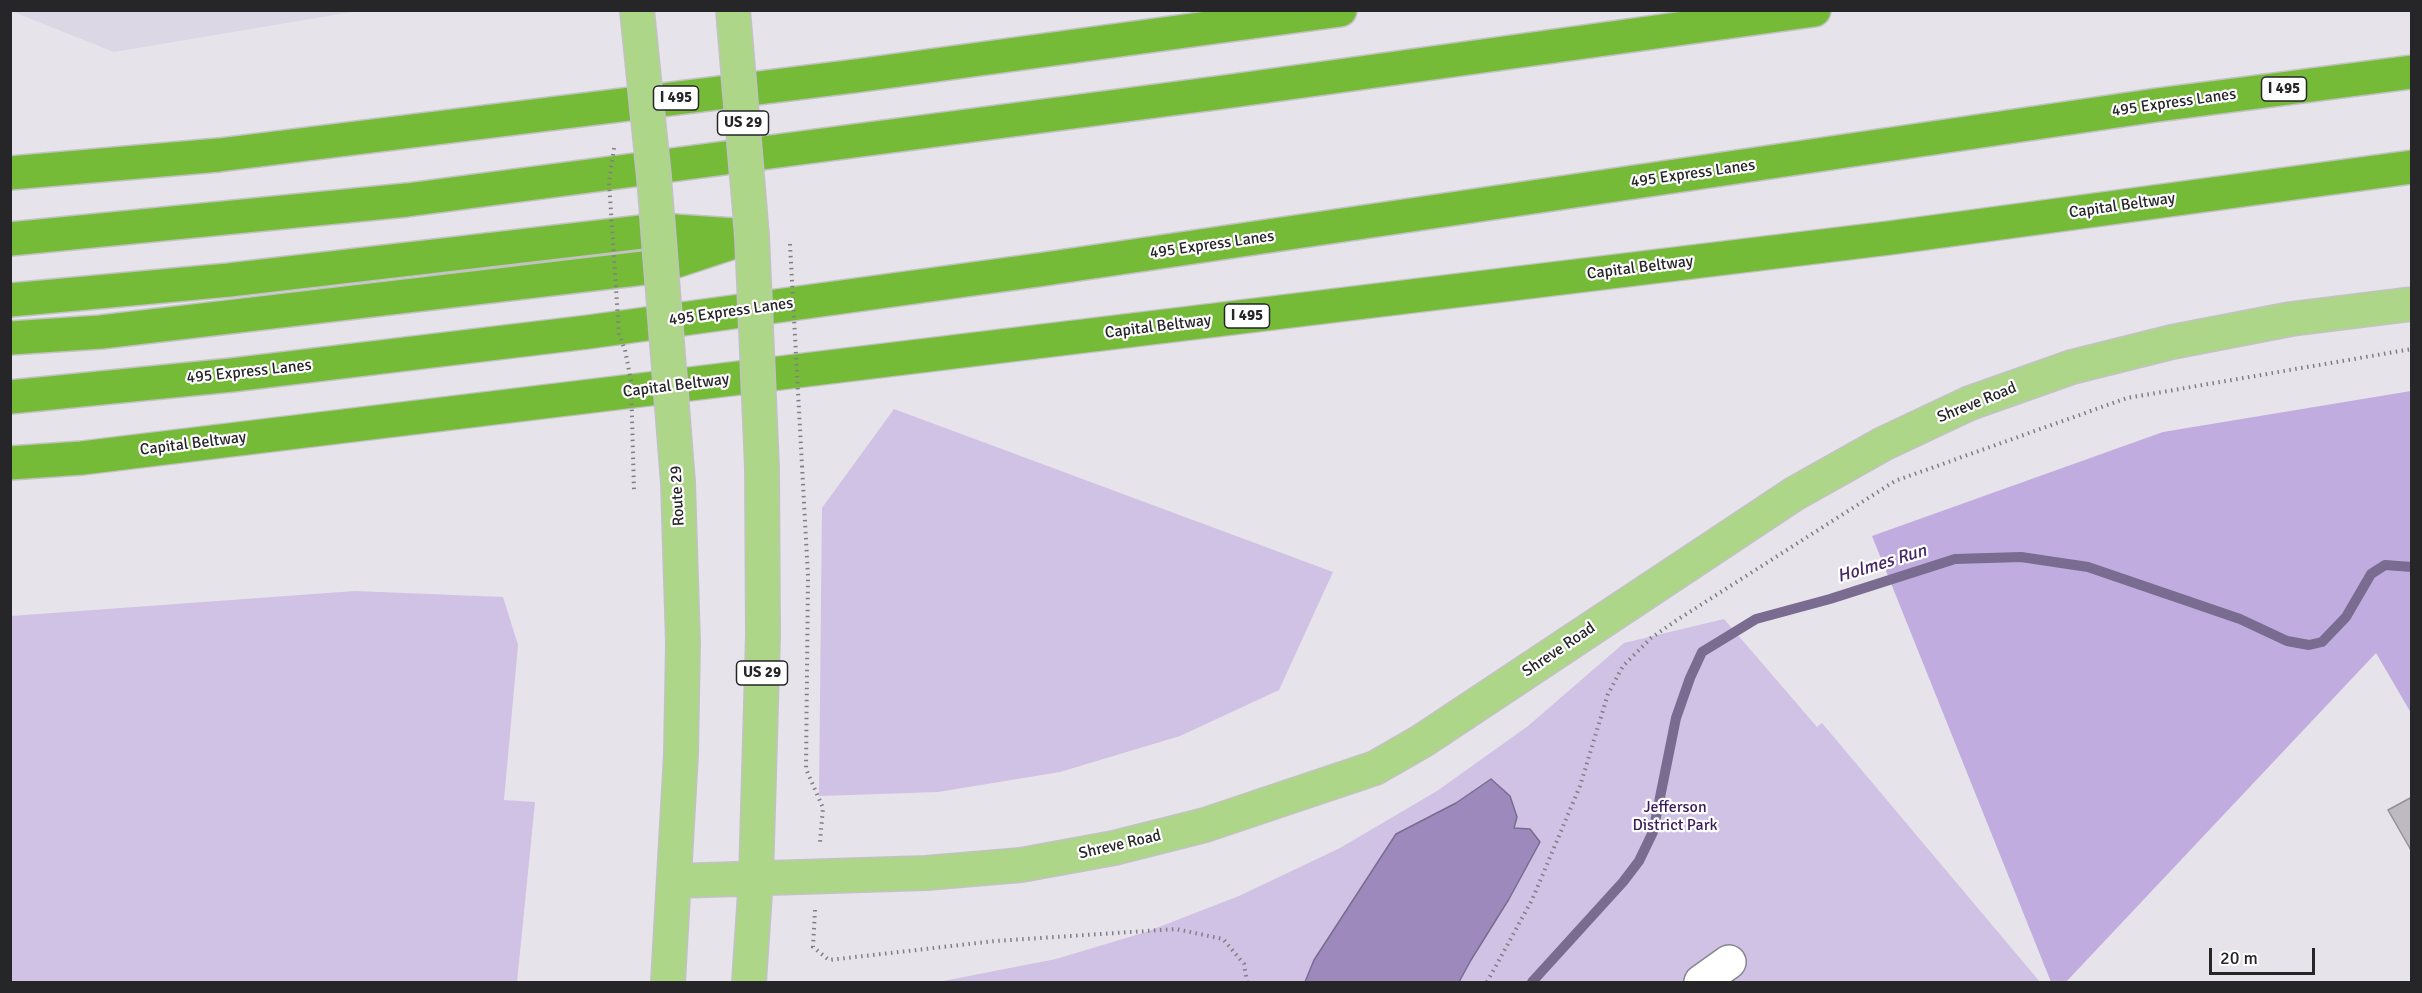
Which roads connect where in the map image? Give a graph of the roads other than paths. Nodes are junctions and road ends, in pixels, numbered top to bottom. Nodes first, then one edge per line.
1 (637, 10) edge
2 (733, 10) edge
3 (1340, 10) edge
4 (1815, 10) edge
5 (2412, 53) edge
6 (2412, 72) edge
7 (2157, 105) junction
8 (2412, 167) edge
9 (10, 173) edge
10 (658, 230) junction
11 (752, 236) junction
12 (10, 238) edge
13 (661, 266) junction
14 (10, 300) edge
15 (2412, 304) edge
16 (10, 338) edge
17 (10, 397) edge
18 (82, 458) junction
19 (10, 463) edge
20 (10, 470) edge
21 (756, 878) junction
22 (674, 881) junction
23 (1730, 962) dead end
24 (668, 982) edge
25 (749, 982) edge
26 (1701, 982) edge

1 - 10 main road, Route 29, bridge
2 - 11 main road, US 29, bridge
3 - 9 highway, I 495
4 - 12 highway
5 - 7 highway
6 - 7 highway, 495 Express Lanes / I 495
7 - 17 highway, 495 Express Lanes / I 495
8 - 18 highway, Capital Beltway / I 495
10 - 11 highway
10 - 13 main road, Route 29, bridge
10 - 14 highway
11 - 13 highway
11 - 21 main road, US 29, bridge
13 - 16 highway
13 - 22 main road, Route 29, bridge
15 - 21 main road, Shreve Road
18 - 19 highway, Capital Beltway / I 495
18 - 20 highway
21 - 22 main road, Shreve Road
21 - 25 main road, US 29
22 - 24 main road, Route 29
23 - 26 lane

